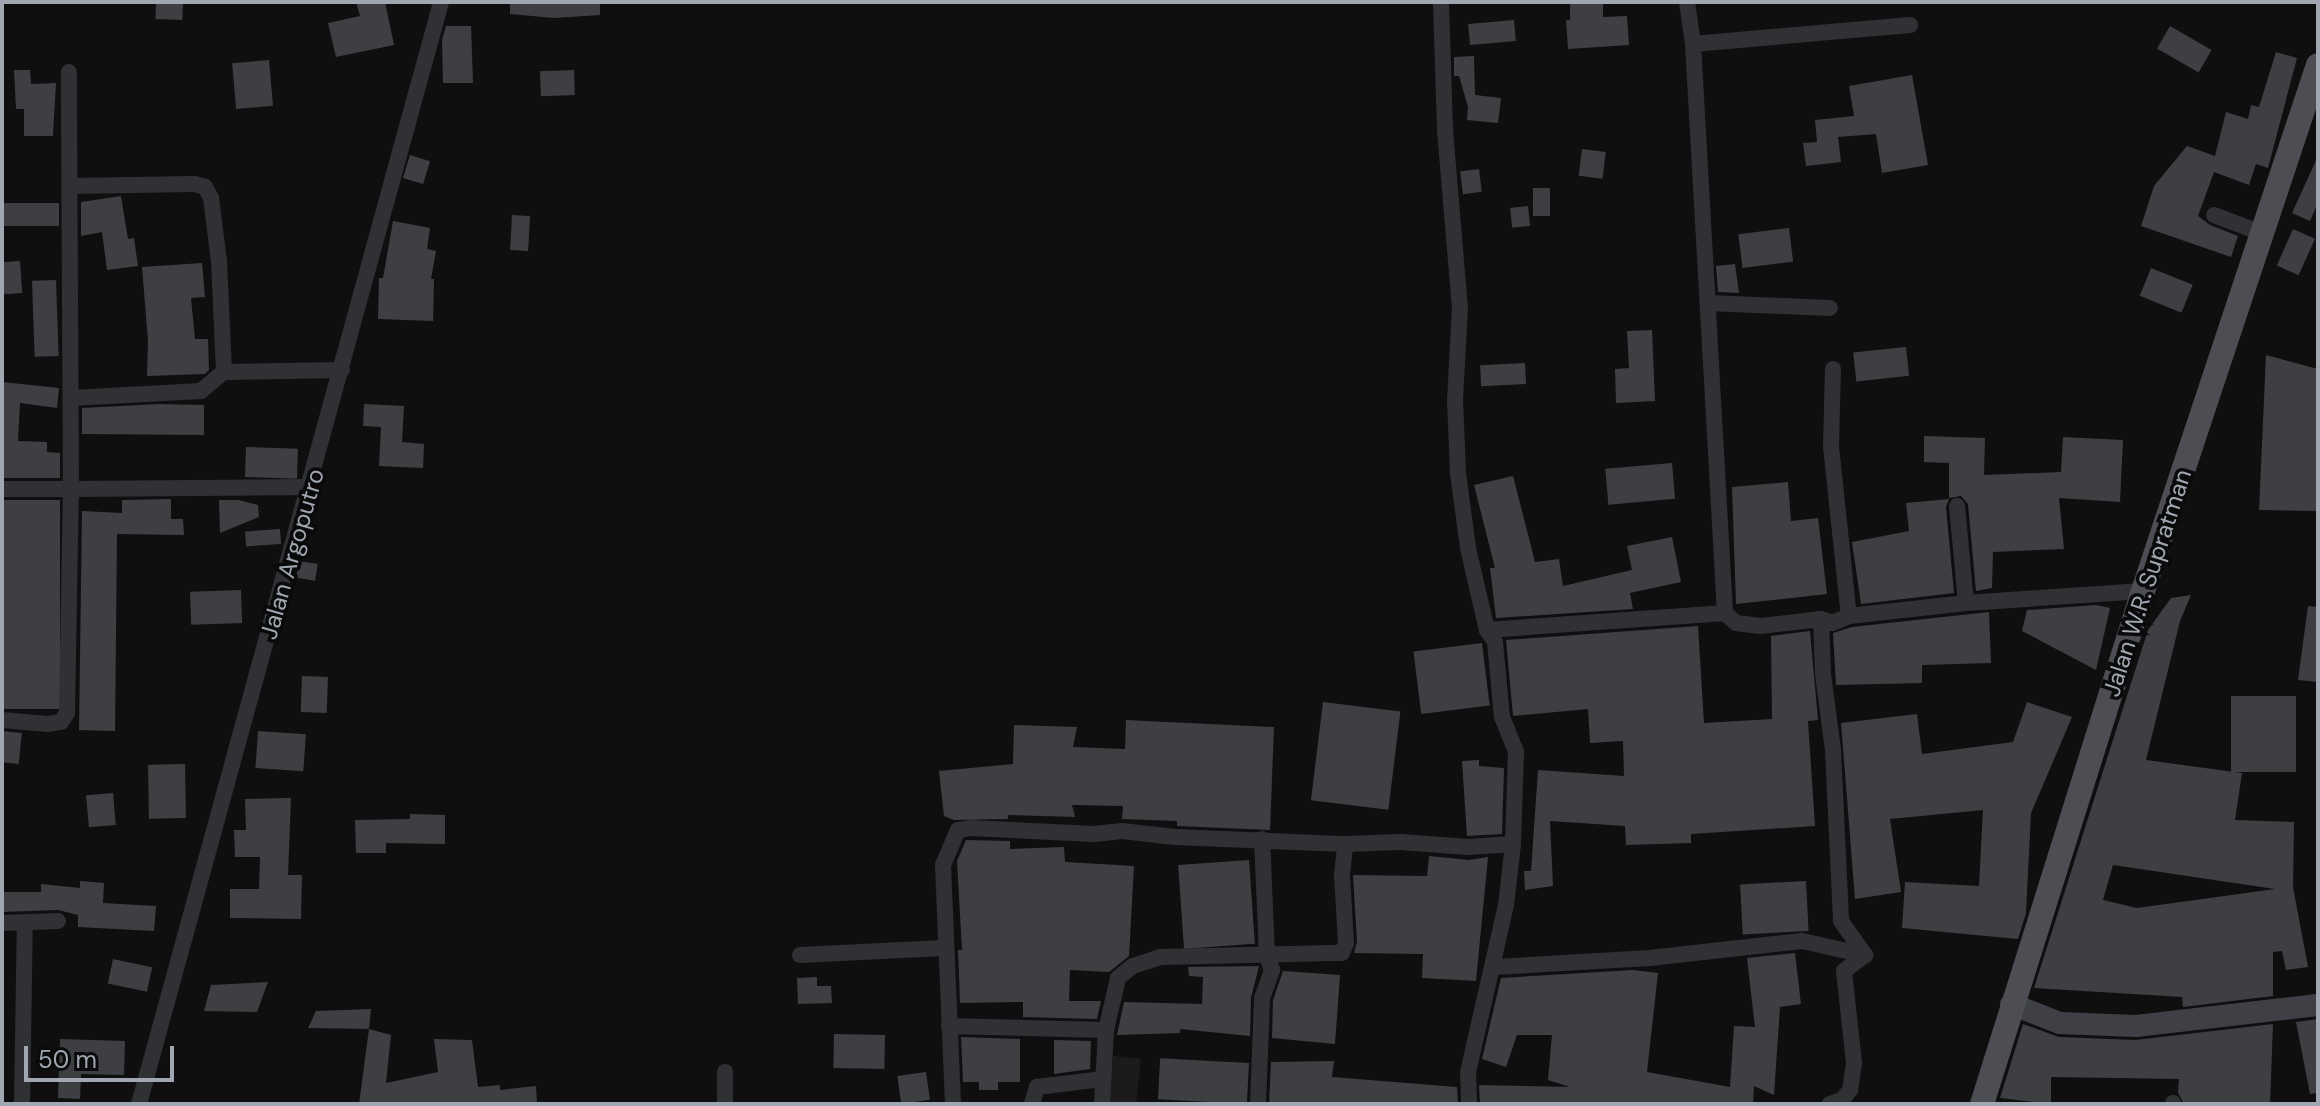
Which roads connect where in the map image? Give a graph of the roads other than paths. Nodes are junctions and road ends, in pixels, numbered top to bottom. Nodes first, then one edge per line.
1 (441, 2) edge
2 (1441, 2) edge
3 (1687, 2) edge
4 (1910, 25) dead end
5 (1693, 44) junction
6 (2318, 65) edge
7 (69, 72) dead end
8 (71, 186) junction
9 (2214, 215) dead end
10 (2264, 234) junction
11 (1708, 303) junction
12 (1830, 308) dead end
13 (1833, 369) dead end
14 (342, 370) junction
15 (224, 372) junction
16 (71, 398) junction
17 (311, 487) junction
18 (2, 489) edge
19 (71, 489) junction
20 (1957, 506) dead end
21 (2143, 591) junction
22 (1966, 603) junction
23 (1725, 613) junction
24 (1849, 616) junction
25 (1821, 619) junction
26 (1487, 630) junction
27 (2, 720) edge
28 (1262, 839) junction
29 (1345, 844) junction
30 (1513, 844) junction
31 (58, 921) dead end
32 (25, 922) junction
33 (2, 923) edge
34 (944, 948) junction
35 (800, 955) dead end
36 (1865, 955) junction
37 (1267, 956) junction
38 (1494, 967) junction
39 (2011, 1004) junction
40 (2318, 1005) edge
41 (949, 1026) junction
42 (1106, 1030) junction
43 (725, 1072) dead end
44 (1102, 1079) junction
45 (22, 1104) edge
46 (139, 1104) edge
47 (725, 1104) edge
48 (953, 1104) edge
49 (1032, 1104) edge
50 (1102, 1104) edge
51 (1258, 1104) edge
52 (1469, 1104) edge
53 (1830, 1104) edge
54 (1982, 1104) edge

1 - 14 street, Jalan Argoputro
2 - 26 street
3 - 5 street
4 - 5 street
5 - 11 street
6 - 10 main road, Jalan W.R. Supratman
7 - 8 street
8 - 15 street
8 - 16 street
9 - 10 street
10 - 21 main road, Jalan W.R. Supratman
11 - 12 street
11 - 23 street
13 - 24 street
14 - 15 street
14 - 17 street, Jalan Argoputro
15 - 16 street
16 - 19 street
17 - 19 street
17 - 46 street, Jalan Argoputro
18 - 19 street
19 - 27 street
20 - 22 street
21 - 22 street
21 - 39 main road, Jalan W.R. Supratman
22 - 24 street
23 - 25 street
23 - 26 street
24 - 25 street
25 - 36 street
26 - 30 street
28 - 29 street
28 - 34 street
28 - 37 street
29 - 30 street
29 - 37 street
30 - 38 street
31 - 32 street
32 - 33 street
32 - 45 street
34 - 35 street
34 - 41 street
36 - 38 street
36 - 53 street
37 - 42 street
37 - 51 street
38 - 52 street
39 - 40 street
39 - 54 main road, Jalan W.R. Supratman
41 - 42 street
41 - 48 street
42 - 44 street
43 - 47 street
44 - 49 street
44 - 50 street

